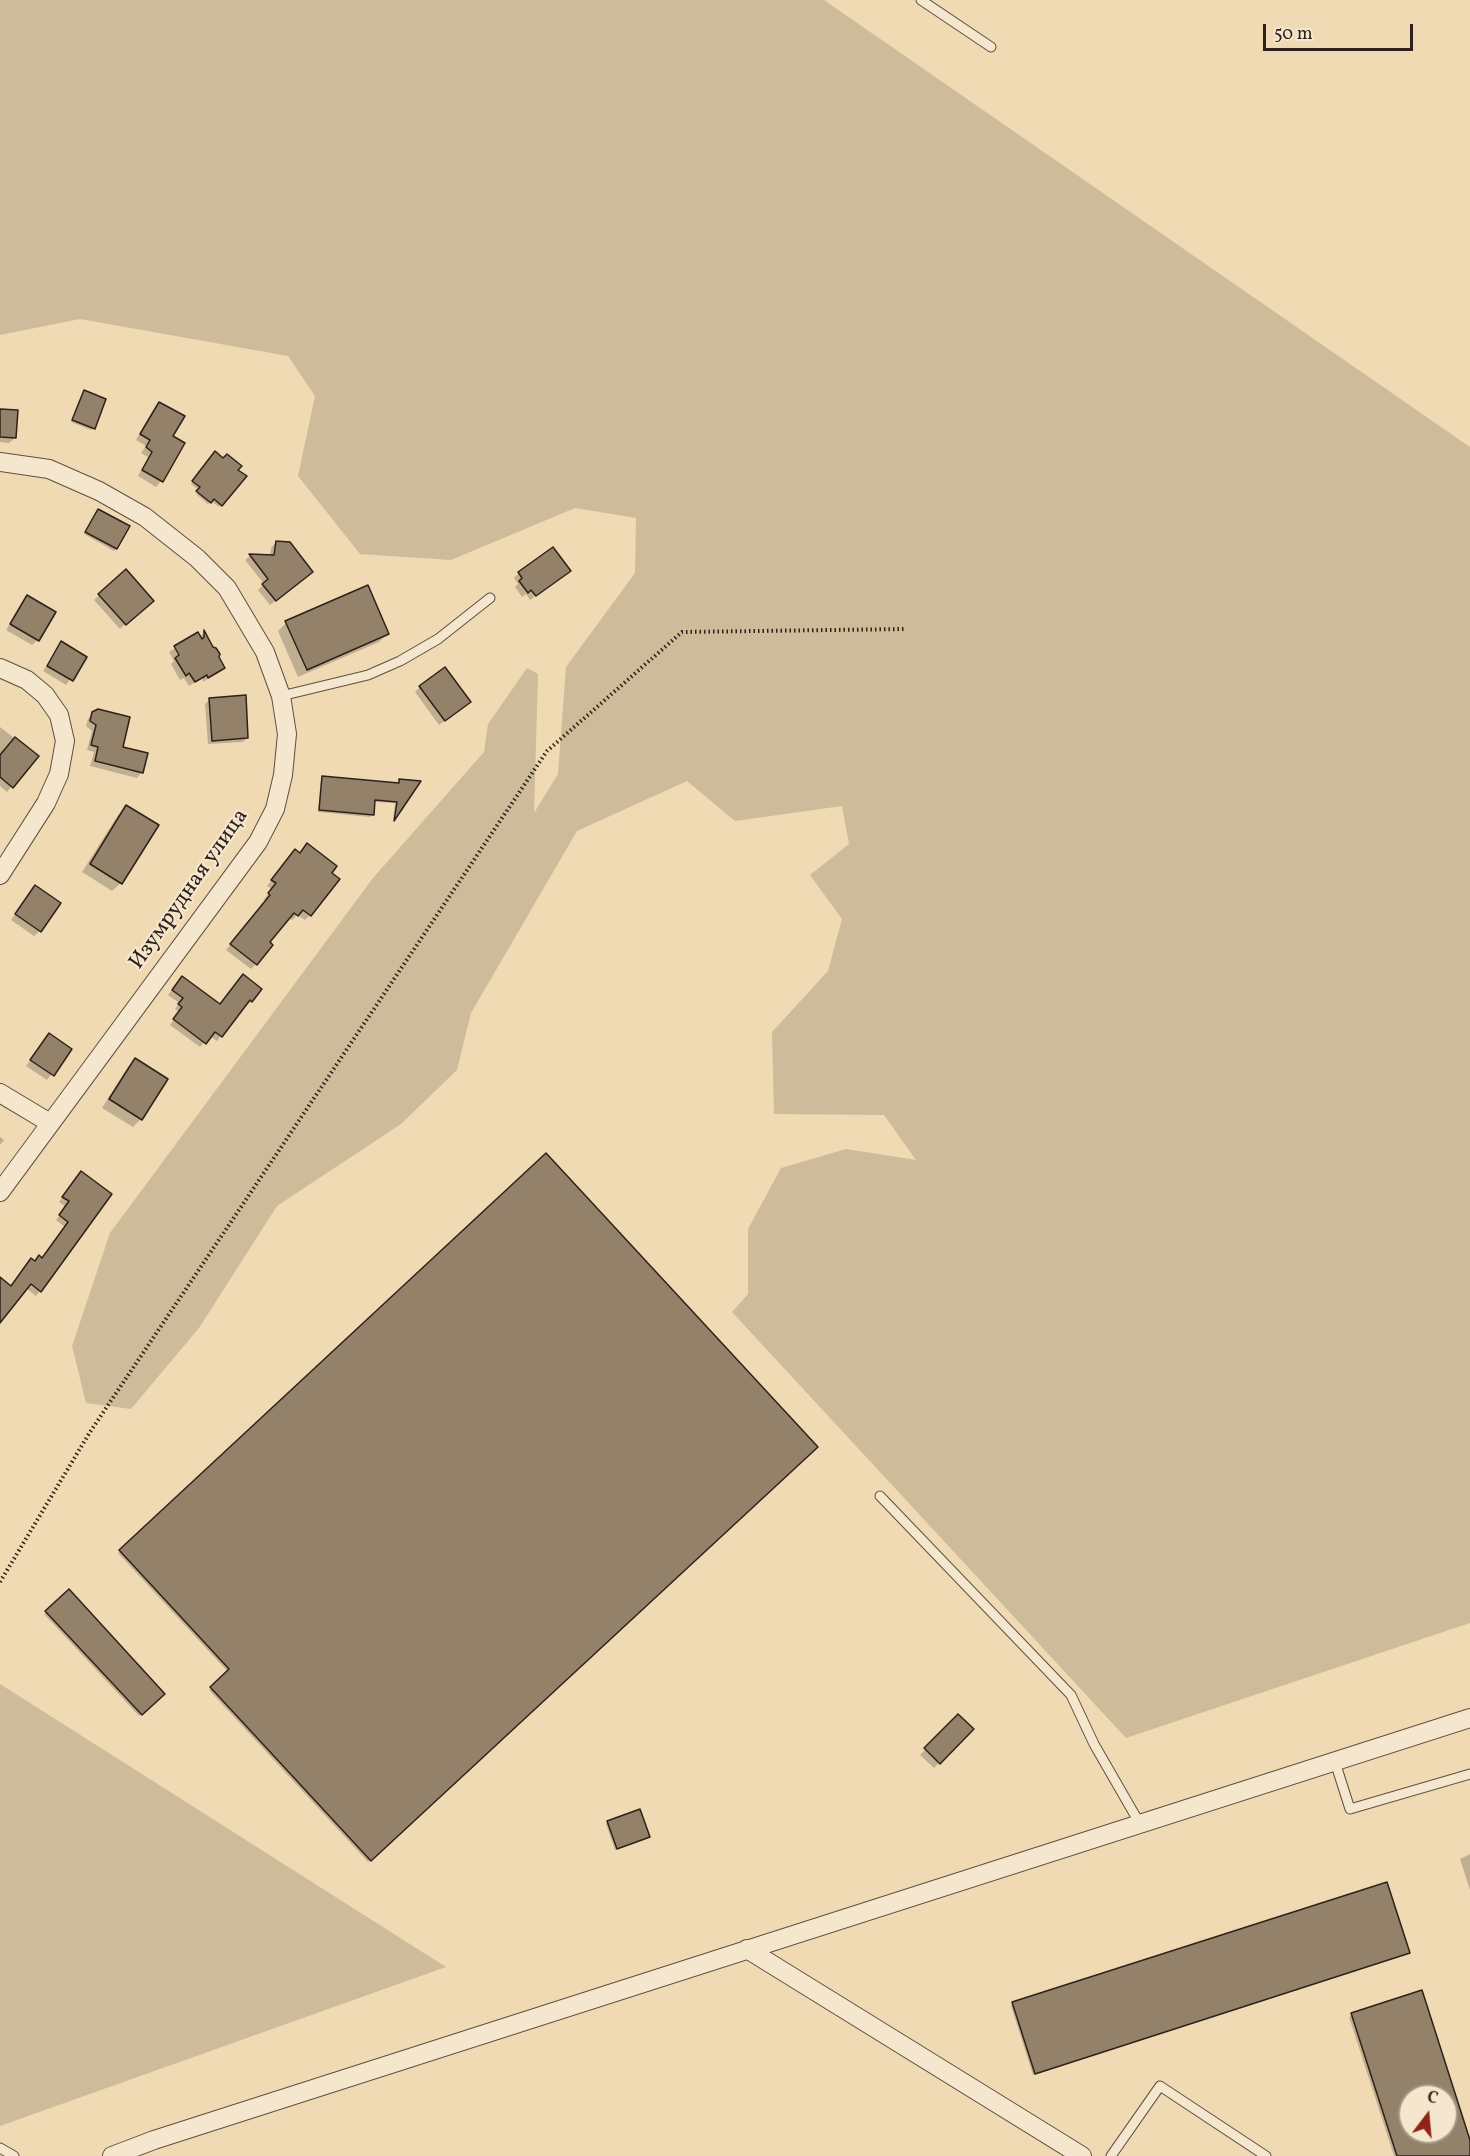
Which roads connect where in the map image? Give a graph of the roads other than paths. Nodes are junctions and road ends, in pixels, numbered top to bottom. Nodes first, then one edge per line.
1 (921, 0) edge
2 (991, 47) dead end
3 (0, 462) edge
4 (489, 598) dead end
5 (0, 668) edge
6 (281, 696) junction
7 (0, 875) edge
8 (0, 1093) edge
9 (50, 1123) junction
10 (0, 1192) edge
11 (880, 1496) dead end
12 (1470, 1718) edge
13 (1335, 1762) junction
14 (1470, 1774) edge
15 (1140, 1824) junction
16 (747, 1949) junction
17 (0, 2148) edge
18 (14, 2156) edge
19 (112, 2156) edge
20 (1082, 2156) edge
21 (1111, 2156) edge
22 (1266, 2156) edge

1 - 2 lane
3 - 6 street, Изумрудная улица
4 - 6 lane
5 - 7 street
6 - 9 street, Изумрудная улица
8 - 9 street
9 - 10 street, Изумрудная улица
11 - 15 lane
12 - 13 street
13 - 14 lane
13 - 15 street
15 - 16 street
16 - 19 street
16 - 20 street
17 - 18 lane
21 - 22 lane

